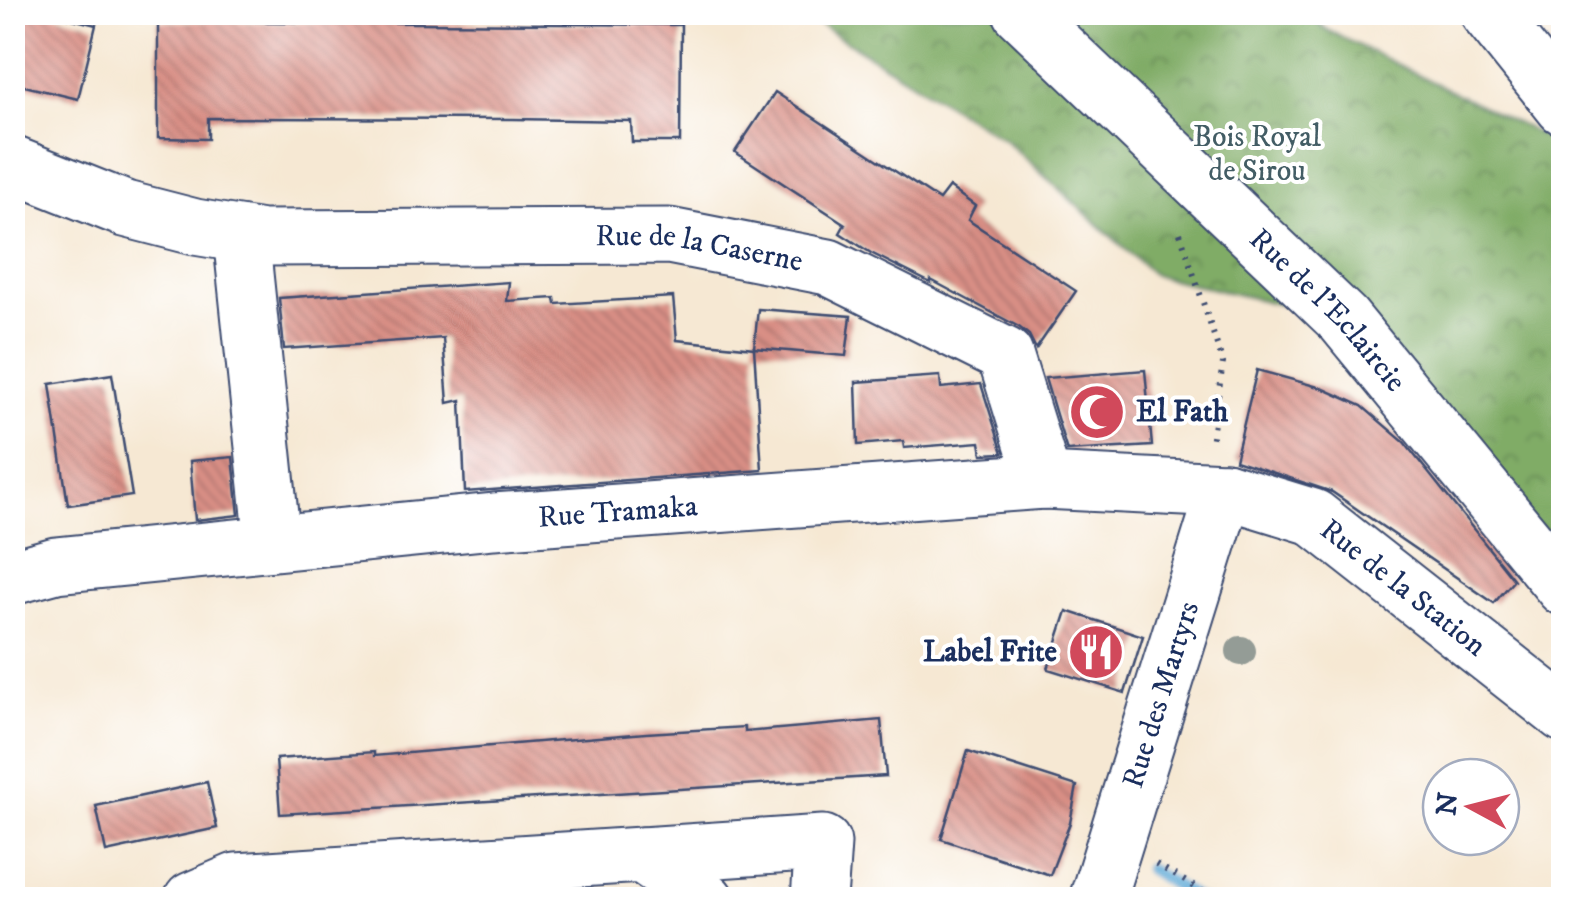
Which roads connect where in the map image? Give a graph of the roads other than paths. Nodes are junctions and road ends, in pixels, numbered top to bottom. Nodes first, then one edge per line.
1 (1020, 12) edge
2 (1488, 12) edge
3 (1564, 107) edge
4 (12, 164) edge
5 (242, 235) junction
6 (1044, 481) junction
7 (1214, 490) junction
8 (272, 543) junction
9 (12, 577) edge
10 (1564, 588) edge
11 (1564, 714) edge
12 (642, 855) junction
13 (278, 889) edge
14 (192, 900) edge
15 (706, 900) edge
16 (819, 900) edge
17 (1097, 900) edge

1 - 10 street, Rue de l'Eclaircie
2 - 3 street
4 - 5 street, Rue de la Caserne
5 - 6 street, Rue de la Caserne
5 - 8 street
6 - 7 street, Rue Tramaka
6 - 8 street, Rue Tramaka
7 - 11 street, Rue de la Station
7 - 17 street, Rue des Martyrs
8 - 9 street, Rue Tramaka
12 - 13 street
12 - 15 street
12 - 16 street
13 - 14 street

